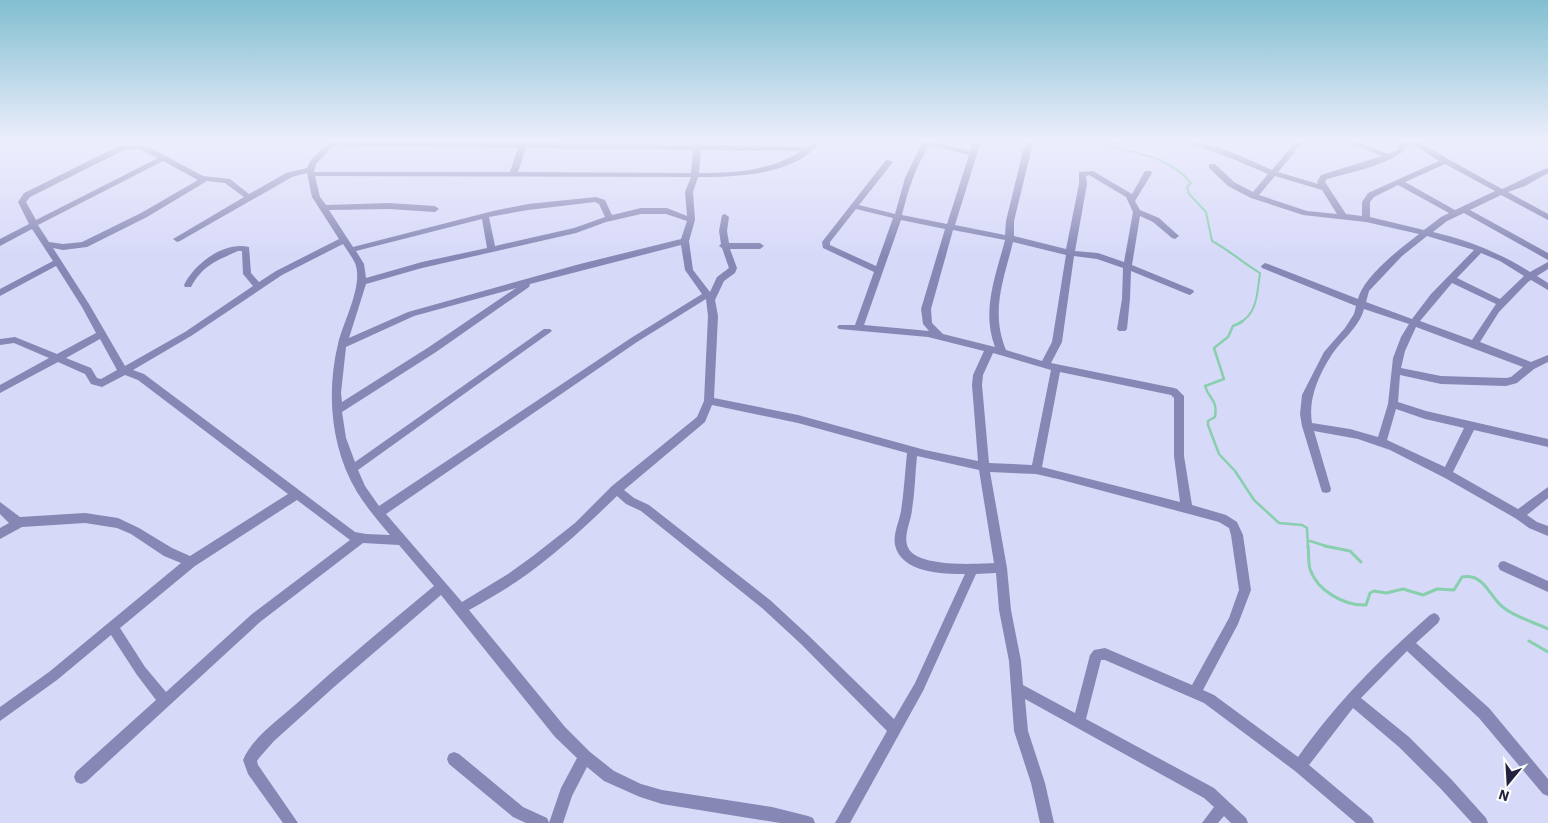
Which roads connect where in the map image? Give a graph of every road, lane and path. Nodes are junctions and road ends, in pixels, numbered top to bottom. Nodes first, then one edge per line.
1 (59, 179) edge
2 (121, 179) edge
3 (205, 179) edge
4 (222, 179) edge
5 (281, 179) edge
6 (312, 179) edge
7 (693, 179) edge
8 (875, 179) edge
9 (907, 179) edge
10 (965, 179) edge
11 (1020, 179) edge
12 (1083, 179) edge
13 (1101, 179) edge
14 (1144, 179) edge
15 (1226, 179) edge
16 (1268, 179) edge
17 (1294, 179) edge
18 (1323, 179) edge
19 (1404, 179) edge
20 (1478, 179) edge
21 (1529, 179) edge
22 (1398, 182) junction
23 (1323, 188) junction
24 (1500, 192) junction
25 (1254, 196) junction
26 (249, 197) junction
27 (1132, 200) junction
28 (854, 206) junction
29 (322, 208) junction
30 (435, 209) dead end
31 (1463, 210) junction
32 (1137, 212) junction
33 (1454, 213) junction
34 (1342, 215) junction
35 (1546, 215) edge
36 (485, 216) junction
37 (726, 216) dead end
38 (898, 217) junction
39 (610, 219) junction
40 (1366, 219) junction
41 (691, 220) junction
42 (34, 225) junction
43 (950, 227) junction
44 (1428, 232) junction
45 (1175, 236) dead end
46 (1009, 238) junction
47 (177, 239) dead end
48 (344, 240) junction
49 (685, 242) junction
50 (0, 243) edge
51 (48, 245) junction
52 (724, 246) junction
53 (760, 246) dead end
54 (491, 249) junction
55 (1480, 249) junction
56 (352, 250) junction
57 (1070, 253) junction
58 (1548, 257) edge
59 (57, 262) junction
60 (1548, 265) edge
61 (1127, 266) junction
62 (1264, 266) dead end
63 (878, 270) junction
64 (1530, 274) junction
65 (1451, 279) junction
66 (533, 280) junction
67 (362, 282) junction
68 (188, 285) dead end
69 (258, 286) junction
70 (1548, 287) edge
71 (1190, 292) dead end
72 (0, 293) edge
73 (709, 297) junction
74 (1502, 303) junction
75 (1361, 304) junction
76 (1414, 321) junction
77 (842, 327) dead end
78 (858, 328) junction
79 (1122, 329) dead end
80 (547, 331) dead end
81 (102, 334) junction
82 (940, 337) junction
83 (0, 342) edge
84 (1474, 344) junction
85 (342, 345) junction
86 (996, 350) junction
87 (1548, 358) edge
88 (57, 360) junction
89 (1045, 365) junction
90 (1531, 366) junction
91 (1056, 367) junction
92 (123, 370) junction
93 (1396, 370) junction
94 (0, 389) edge
95 (709, 401) junction
96 (1393, 404) junction
97 (337, 410) junction
98 (1471, 424) junction
99 (1307, 426) junction
100 (1381, 443) junction
101 (1548, 443) edge
102 (912, 450) junction
103 (984, 467) junction
104 (352, 469) junction
105 (1036, 470) junction
106 (1448, 473) junction
107 (1326, 489) dead end
108 (616, 490) junction
109 (1548, 492) edge
110 (296, 495) junction
111 (0, 508) edge
112 (1187, 510) junction
113 (378, 513) junction
114 (1519, 515) junction
115 (20, 522) junction
116 (1548, 531) edge
117 (0, 534) edge
118 (360, 539) junction
119 (400, 540) junction
120 (191, 562) junction
121 (1504, 566) dead end
122 (1001, 568) junction
123 (973, 569) junction
124 (442, 587) junction
125 (1548, 587) edge
126 (461, 610) junction
127 (1434, 619) dead end
128 (112, 626) junction
129 (1406, 643) junction
130 (1018, 689) junction
131 (1195, 692) junction
132 (1351, 698) junction
133 (164, 700) junction
134 (0, 715) edge
135 (1079, 722) junction
136 (894, 729) junction
137 (585, 757) junction
138 (454, 759) dead end
139 (1300, 766) junction
140 (81, 777) dead end
141 (1548, 789) edge
142 (1223, 806) junction
143 (291, 823) edge
144 (542, 823) edge
145 (556, 823) edge
146 (808, 823) edge
147 (842, 823) edge
148 (1047, 823) edge
149 (1209, 823) edge
150 (1241, 823) edge
151 (1367, 823) edge
152 (1481, 823) edge

1 - 42 street
2 - 42 street
3 - 51 street
4 - 26 street
5 - 26 street
6 - 29 street
7 - 41 street
8 - 28 street
9 - 38 street
10 - 43 street
11 - 46 street
12 - 57 street
13 - 27 street
14 - 27 street
15 - 25 street
16 - 25 street
17 - 23 street
18 - 23 street
19 - 22 street
20 - 24 street
21 - 24 street
22 - 33 street
22 - 40 street
23 - 34 street
24 - 31 street
24 - 35 street
25 - 34 street
26 - 47 street
27 - 32 street
28 - 38 street
28 - 63 street
29 - 30 street
29 - 48 street
31 - 33 street
31 - 58 street
32 - 45 street
32 - 61 street
33 - 44 street
34 - 40 street
36 - 39 street
36 - 54 street
36 - 56 street
37 - 52 street
38 - 43 street
38 - 63 street
39 - 41 street
39 - 54 street
40 - 44 street
41 - 49 street
42 - 50 street
42 - 51 street
43 - 46 street
43 - 82 street
44 - 55 street
44 - 75 street
46 - 57 street
46 - 86 street
48 - 56 street
48 - 69 street
49 - 66 street
49 - 73 street
51 - 59 street
52 - 53 street
52 - 73 street
54 - 67 street
55 - 64 street
55 - 65 street
56 - 67 street
57 - 61 street
57 - 89 street
59 - 72 street
59 - 81 street
60 - 64 street
61 - 71 street
61 - 79 street
62 - 75 street
63 - 78 street
64 - 70 street
64 - 74 street
65 - 74 street
65 - 76 street
66 - 85 street
66 - 97 street
67 - 85 street
68 - 69 street
69 - 92 street
73 - 95 street
73 - 113 street
74 - 84 street
75 - 76 street
75 - 99 street
76 - 84 street
76 - 93 street
77 - 78 street
78 - 82 street
80 - 104 street
81 - 88 street
81 - 92 street
82 - 86 street
83 - 88 street
84 - 90 street
85 - 97 street
86 - 89 street
86 - 103 street
87 - 90 street
88 - 92 street
88 - 94 street
89 - 91 street
90 - 93 street
91 - 105 street
91 - 112 street
92 - 110 street
93 - 96 street
95 - 102 street
95 - 108 street
96 - 98 street
96 - 100 street
97 - 104 street
98 - 101 street
98 - 106 street
99 - 100 street
99 - 107 street
100 - 106 street
102 - 103 street
102 - 123 street
103 - 105 street
103 - 122 street
104 - 113 street
105 - 112 street
106 - 114 street
108 - 126 street
108 - 136 street
109 - 114 street
110 - 118 street
110 - 120 street
111 - 115 street
112 - 131 street
113 - 119 street
114 - 116 street
115 - 117 street
115 - 120 street
118 - 119 street
118 - 133 street
119 - 124 street
120 - 128 street
121 - 125 street
122 - 123 street
122 - 130 street
123 - 136 street
124 - 126 street
124 - 143 street
126 - 137 street
127 - 129 street
128 - 133 street
128 - 134 street
129 - 132 street
129 - 141 street
130 - 135 street
130 - 148 street
131 - 135 street
131 - 139 street
132 - 139 street
132 - 152 street
133 - 140 street
135 - 142 street
136 - 147 street
137 - 145 street
137 - 146 street
138 - 144 street
139 - 151 street
142 - 149 street
142 - 150 street

